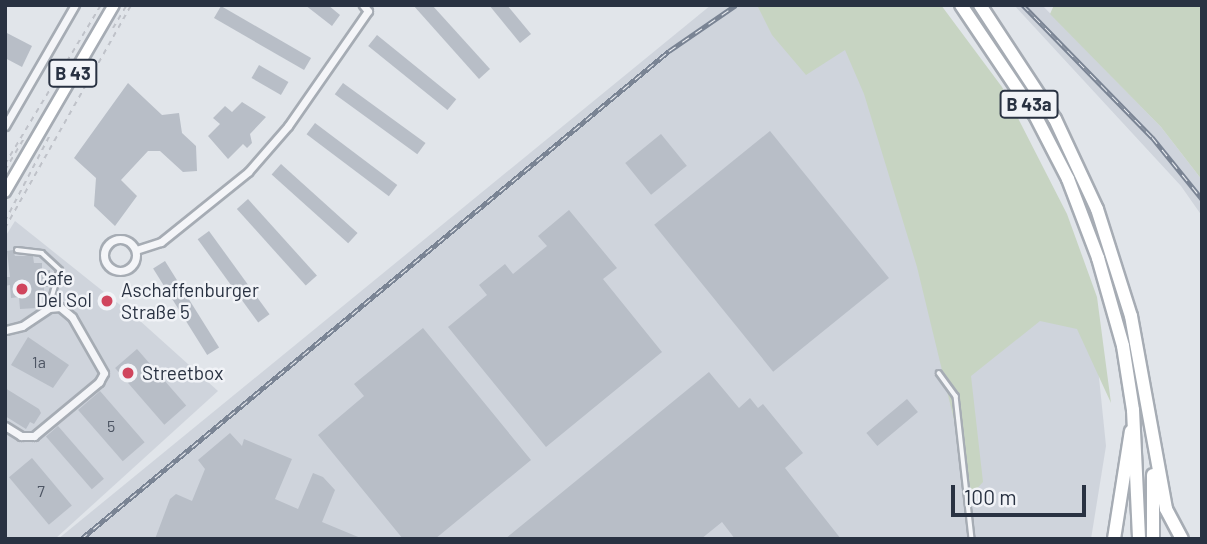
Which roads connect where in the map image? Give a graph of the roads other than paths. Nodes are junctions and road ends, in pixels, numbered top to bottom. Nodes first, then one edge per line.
1 (75, 5) edge
2 (114, 5) edge
3 (961, 5) edge
4 (980, 5) edge
5 (369, 7) edge
6 (5, 126) edge
7 (5, 192) edge
8 (17, 250) dead end
9 (136, 250) junction
10 (49, 308) junction
11 (6, 330) edge
12 (939, 373) dead end
13 (1133, 410) junction
14 (5, 426) edge
15 (1151, 430) junction
16 (972, 539) edge
17 (1114, 539) edge
18 (1139, 539) edge
19 (1153, 539) edge
20 (1182, 539) edge

1 - 6 street
2 - 7 main road, B 43
3 - 13 highway, B 43a
4 - 15 highway, B 43a
5 - 9 street
8 - 10 lane
9 - 9 street
10 - 11 street
10 - 14 street
12 - 16 lane
13 - 17 highway
13 - 18 highway, B 43a
15 - 19 highway, B 43a
15 - 20 highway

